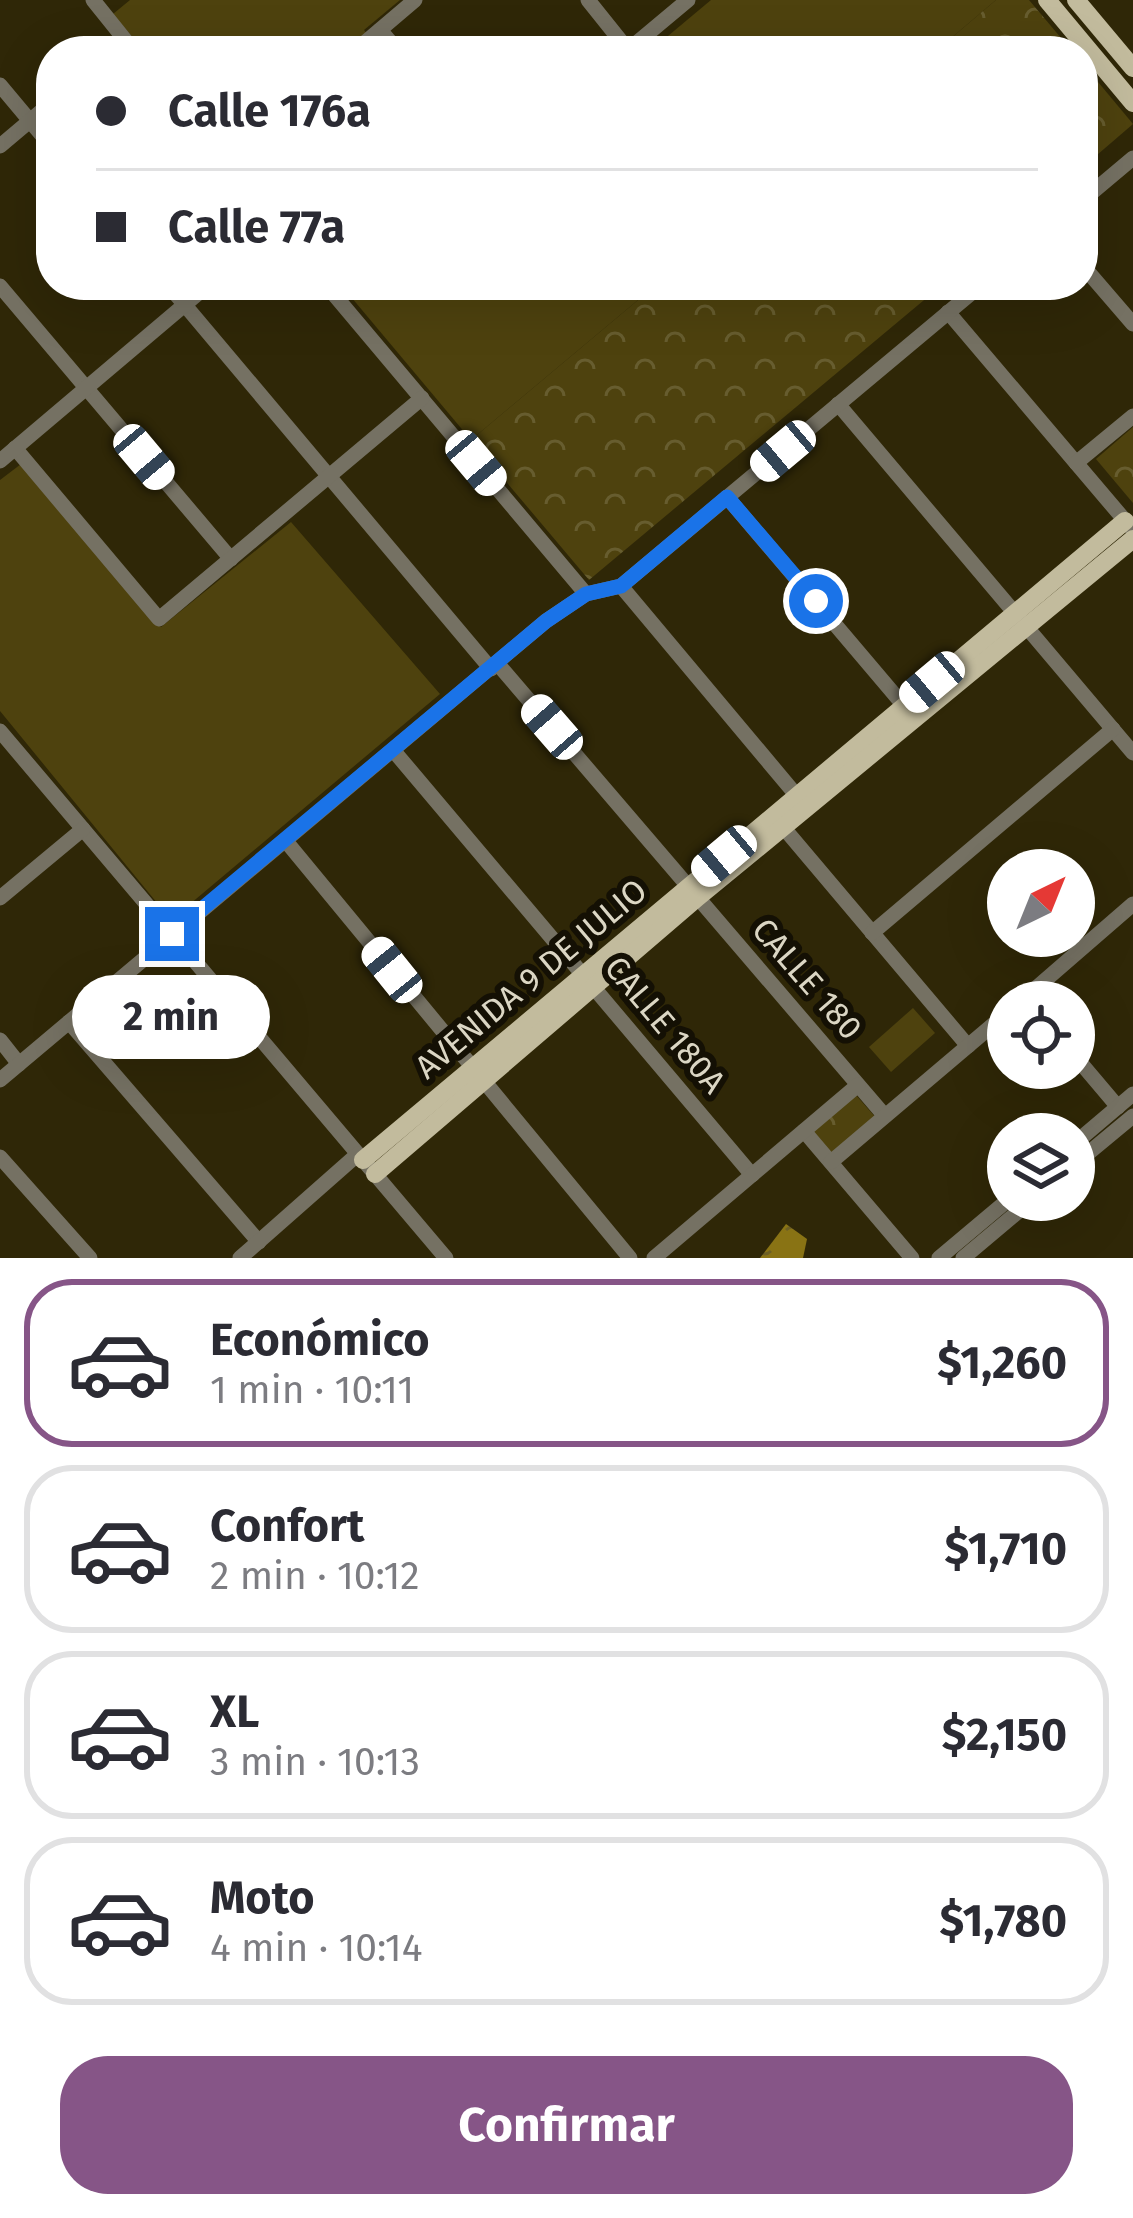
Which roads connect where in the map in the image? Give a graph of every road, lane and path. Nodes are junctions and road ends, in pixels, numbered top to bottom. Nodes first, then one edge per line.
1 (93, 0) edge
2 (416, 0) edge
3 (587, 0) edge
4 (688, 0) edge
5 (1047, 0) edge
6 (1076, 0) edge
7 (380, 30) junction
8 (117, 36) edge
9 (373, 36) edge
10 (385, 36) edge
11 (617, 36) edge
12 (645, 36) edge
13 (1077, 36) edge
14 (1098, 61) edge
15 (1133, 68) edge
16 (0, 85) edge
17 (1133, 103) edge
18 (36, 116) edge
19 (30, 121) junction
20 (36, 128) edge
21 (0, 146) edge
22 (1133, 158) edge
23 (1098, 187) edge
24 (1098, 283) edge
25 (0, 286) edge
26 (180, 300) edge
27 (190, 300) edge
28 (339, 300) edge
29 (964, 300) edge
30 (184, 305) junction
31 (949, 313) junction
32 (1133, 324) edge
33 (86, 388) junction
34 (422, 398) junction
35 (838, 404) junction
36 (1133, 416) edge
37 (5, 455) edge
38 (1076, 464) junction
39 (328, 477) junction
40 (727, 497) junction
41 (1130, 530) edge
42 (231, 559) junction
43 (621, 586) junction
44 (586, 594) junction
45 (1021, 620) junction
46 (494, 666) junction
47 (910, 713) junction
48 (1113, 729) junction
49 (0, 731) edge
50 (393, 749) junction
51 (1133, 753) edge
52 (797, 796) junction
53 (783, 827) junction
54 (83, 829) junction
55 (285, 840) junction
56 (693, 892) junction
57 (0, 898) edge
58 (1133, 904) edge
59 (872, 933) junction
60 (172, 934) junction
61 (1046, 981) edge
62 (589, 982) junction
63 (69, 1022) junction
64 (987, 1030) edge
65 (0, 1040) edge
66 (968, 1046) junction
67 (19, 1064) junction
68 (479, 1075) junction
69 (1095, 1078) edge
70 (0, 1080) edge
71 (858, 1085) junction
72 (1133, 1094) edge
73 (1125, 1111) edge
74 (884, 1115) junction
75 (1095, 1130) edge
76 (804, 1131) junction
77 (1095, 1143) edge
78 (0, 1157) edge
79 (831, 1162) junction
80 (366, 1163) junction
81 (752, 1175) junction
82 (987, 1218) edge
83 (1007, 1221) edge
84 (259, 1242) junction
85 (90, 1258) edge
86 (240, 1258) edge
87 (446, 1258) edge
88 (630, 1258) edge
89 (654, 1258) edge
90 (913, 1258) edge
91 (939, 1258) edge
92 (963, 1258) edge

1 - 8 street
2 - 7 street
3 - 11 street
4 - 12 street
5 - 13 main road
6 - 15 main road
7 - 9 street
7 - 10 street
14 - 17 main road
16 - 19 street
18 - 19 street
19 - 20 street
19 - 21 street
22 - 23 street
24 - 32 street
25 - 33 street
26 - 30 street, CALLE 180
27 - 30 street
28 - 34 street
29 - 31 street
30 - 33 street
30 - 39 street, CALLE 180
31 - 35 street
31 - 38 street
33 - 37 street
33 - 42 street
34 - 39 street
34 - 44 street
35 - 40 street
35 - 45 street
36 - 38 street
37 - 42 street
38 - 41 street
39 - 42 street
39 - 46 street, CALLE 180
40 - 43 street
40 - 47 street
41 - 45 main road, AVENIDA 9 DE JULIO
43 - 44 street
43 - 52 street
44 - 46 street
45 - 47 main road, AVENIDA 9 DE JULIO
45 - 48 street
46 - 50 street
46 - 56 street, CALLE 180
47 - 52 main road, AVENIDA 9 DE JULIO
47 - 53 main road, AVENIDA 9 DE JULIO
48 - 51 street
48 - 59 street
49 - 54 street
50 - 55 street
50 - 62 street, CALLE 180A
52 - 56 main road, AVENIDA 9 DE JULIO
53 - 56 main road, AVENIDA 9 DE JULIO
53 - 59 street
54 - 57 street
54 - 60 street
55 - 60 street
55 - 68 street
56 - 62 main road, AVENIDA 9 DE JULIO
56 - 71 street, CALLE 180
58 - 61 street
59 - 66 street
60 - 63 street
60 - 80 street
62 - 68 main road, AVENIDA 9 DE JULIO
62 - 81 street, CALLE 180A
63 - 67 street
63 - 84 street
64 - 66 street
65 - 67 street
66 - 74 street
67 - 70 street
68 - 80 main road, AVENIDA 9 DE JULIO
68 - 88 street
69 - 73 street
71 - 74 street, CALLE 180
71 - 76 street
72 - 73 street
73 - 75 street
73 - 77 street
74 - 79 street
76 - 79 street
76 - 81 street
78 - 85 street
79 - 90 street
80 - 84 street
80 - 87 street
81 - 89 street
82 - 91 street
83 - 92 street
84 - 86 street

